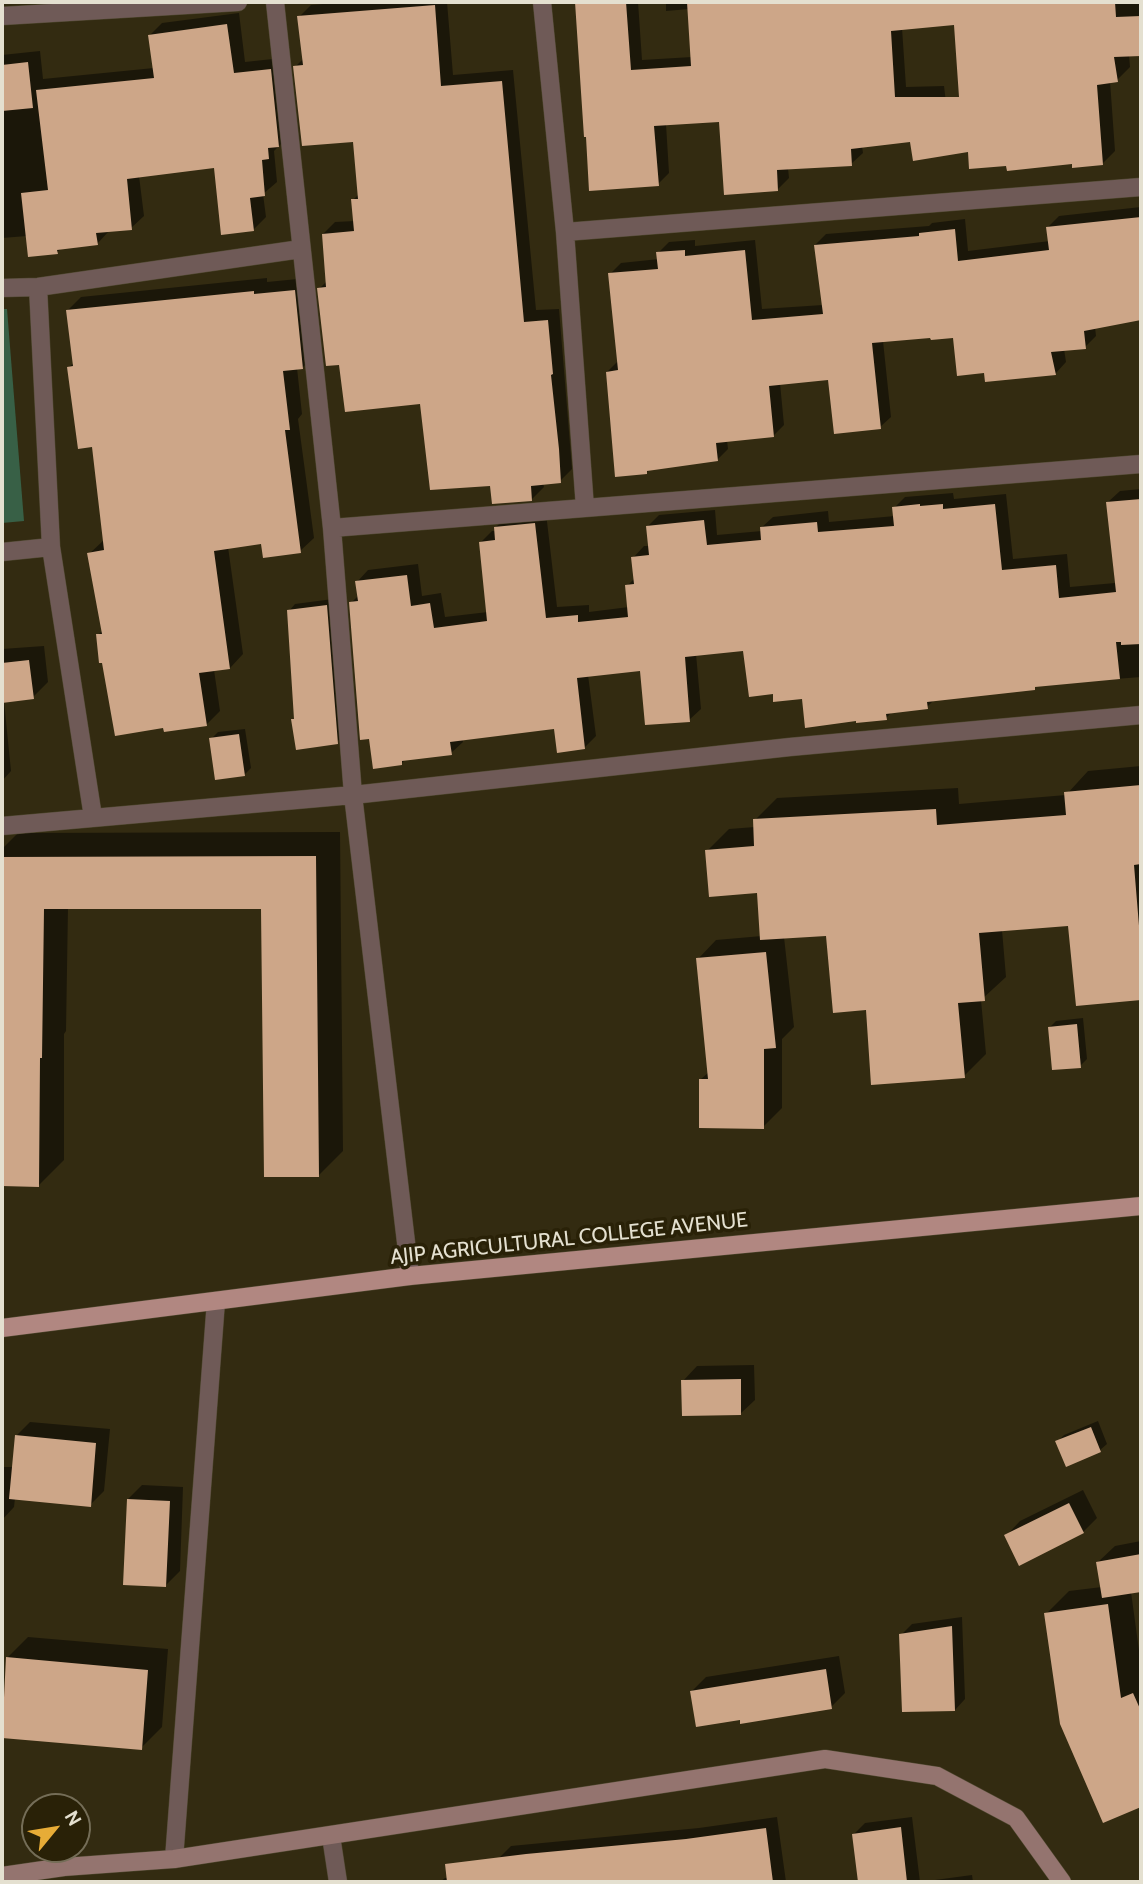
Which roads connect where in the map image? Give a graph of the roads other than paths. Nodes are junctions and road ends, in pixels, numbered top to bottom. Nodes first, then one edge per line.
1 (238, 2) edge
2 (275, 2) edge
3 (542, 2) edge
4 (2, 16) edge
5 (1141, 187) edge
6 (565, 232) junction
7 (301, 248) junction
8 (38, 287) junction
9 (2, 288) edge
10 (1141, 464) edge
11 (585, 508) junction
12 (331, 528) junction
13 (51, 547) junction
14 (2, 552) edge
15 (1141, 715) edge
16 (353, 795) junction
17 (93, 817) junction
18 (2, 826) edge
19 (1141, 1206) edge
20 (410, 1276) junction
21 (216, 1301) junction
22 (2, 1328) edge
23 (331, 1836) junction
24 (174, 1859) junction
25 (65, 1875) edge
26 (2, 1876) edge
27 (338, 1882) edge
28 (1062, 1882) edge

1 - 4 street
2 - 7 street
3 - 6 street
5 - 6 street
6 - 11 street
7 - 8 street
7 - 12 street
8 - 9 street
8 - 13 street
10 - 11 street
11 - 12 street
12 - 16 street
13 - 14 street
13 - 17 street
15 - 16 street
16 - 17 street
16 - 20 street
17 - 18 street
19 - 20 main road, AJIP AGRICULTURAL COLLEGE AVENUE
20 - 21 main road, AJIP AGRICULTURAL COLLEGE AVENUE
21 - 22 main road, AJIP AGRICULTURAL COLLEGE AVENUE
21 - 24 street
23 - 24 main road
23 - 27 street
23 - 28 main road
24 - 25 main road
25 - 26 main road

